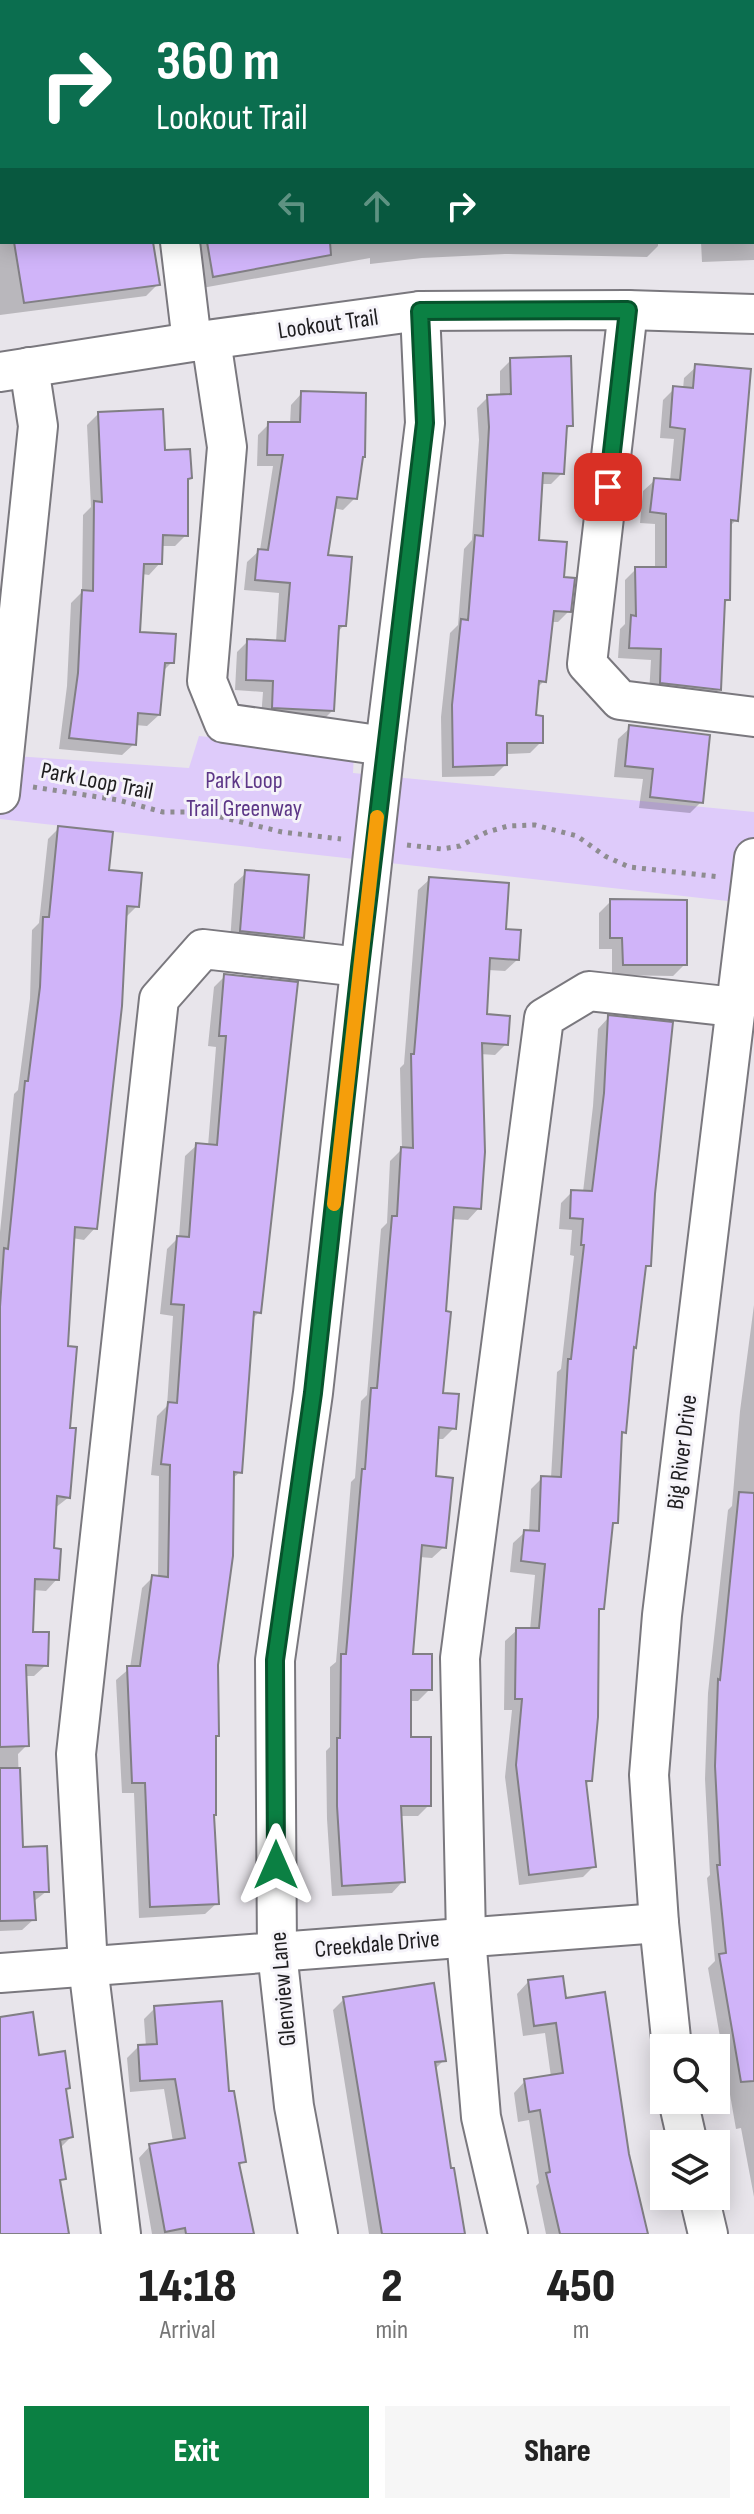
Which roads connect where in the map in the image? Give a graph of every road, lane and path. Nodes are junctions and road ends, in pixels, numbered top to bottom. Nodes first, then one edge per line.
1 (180, 244) edge
2 (628, 310) junction
3 (420, 311) junction
4 (754, 314) edge
5 (202, 341) junction
6 (15, 370) edge
7 (6, 671) edge
8 (754, 717) edge
9 (385, 746) junction
10 (10, 790) edge
11 (342, 839) dead end
12 (396, 844) dead end
13 (744, 868) edge
14 (749, 938) edge
15 (360, 967) junction
16 (735, 1007) junction
17 (659, 1923) junction
18 (466, 1937) junction
19 (277, 1952) junction
20 (88, 1966) junction
21 (0, 1973) edge
22 (671, 2034) edge
23 (702, 2210) edge
24 (121, 2234) edge
25 (318, 2234) edge
26 (508, 2234) edge
27 (708, 2234) edge

1 - 5 street
2 - 3 street, Lookout Trail
2 - 4 street, Lookout Trail
2 - 8 street
3 - 5 street, Lookout Trail
3 - 9 street, Glenview Lane
5 - 6 street, Lookout Trail
5 - 9 street
6 - 7 street
7 - 10 street
9 - 15 street, Glenview Lane
10 - 11 path, Park Loop Trail
12 - 13 path
13 - 14 street, Big River Drive
14 - 16 street, Big River Drive
15 - 19 street, Glenview Lane
15 - 20 street
16 - 17 street, Big River Drive
16 - 18 street
17 - 18 street, Creekdale Drive
17 - 22 street, Big River Drive
18 - 19 street, Creekdale Drive
18 - 26 street
19 - 20 street, Creekdale Drive
19 - 25 street, Glenview Lane
20 - 21 street, Creekdale Drive
20 - 24 street
23 - 27 street

